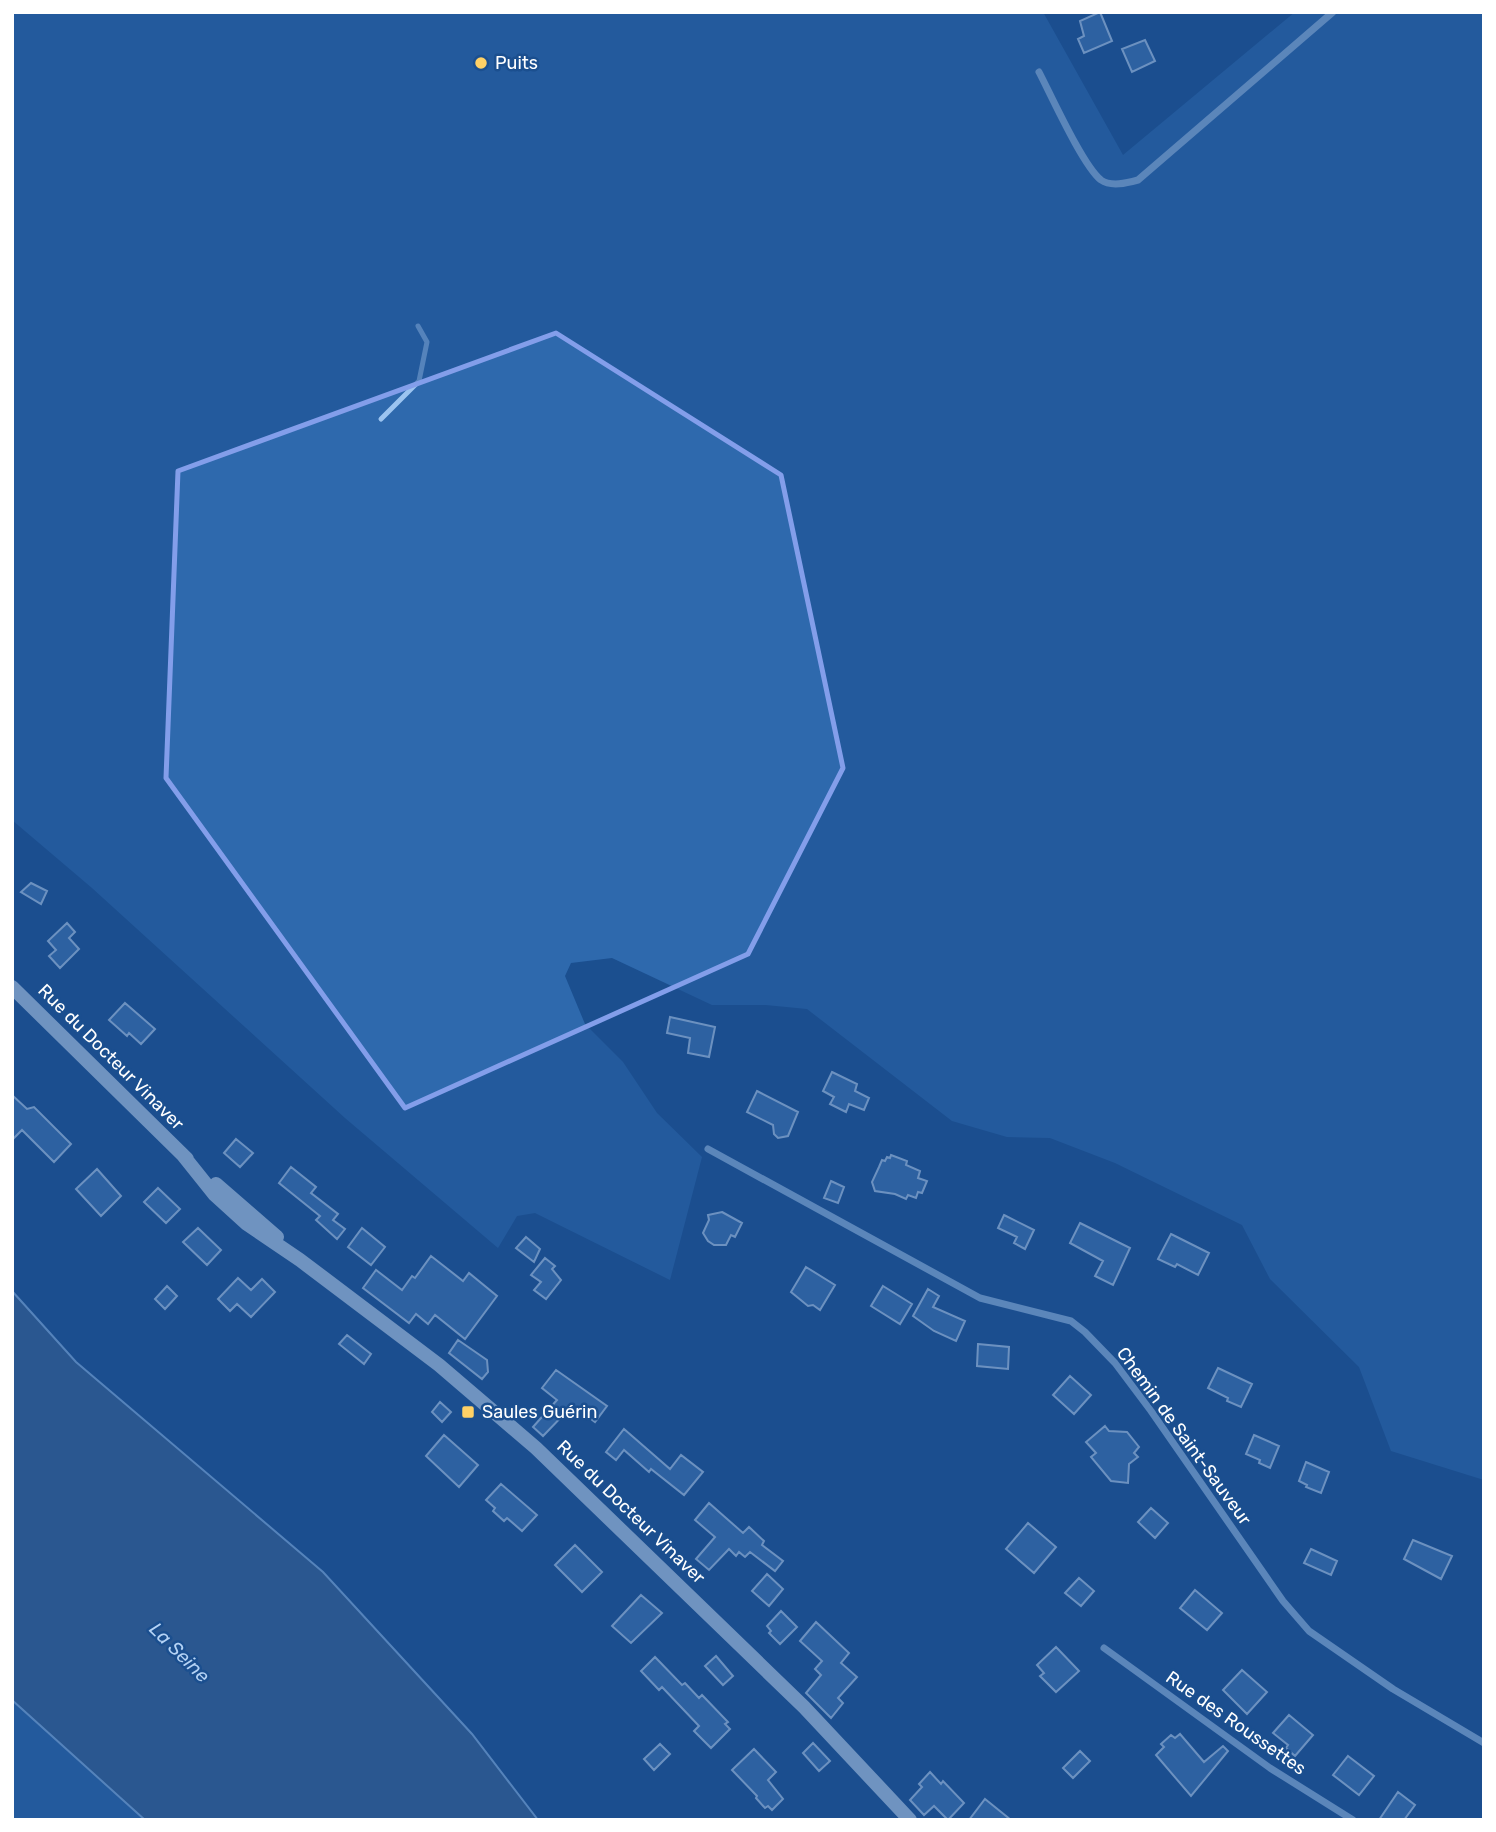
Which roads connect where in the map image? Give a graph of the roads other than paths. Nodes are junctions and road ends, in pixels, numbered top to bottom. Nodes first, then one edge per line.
1 (1333, 12) edge
2 (1039, 72) dead end
3 (12, 987) edge
4 (708, 1149) dead end
5 (1104, 1648) dead end
6 (1484, 1742) edge
7 (910, 1820) edge
8 (1353, 1820) edge

1 - 2 street
3 - 7 main road, Rue du Docteur Vinaver
4 - 6 street, Chemin de Saint-Sauveur
5 - 8 street, Rue des Roussettes

